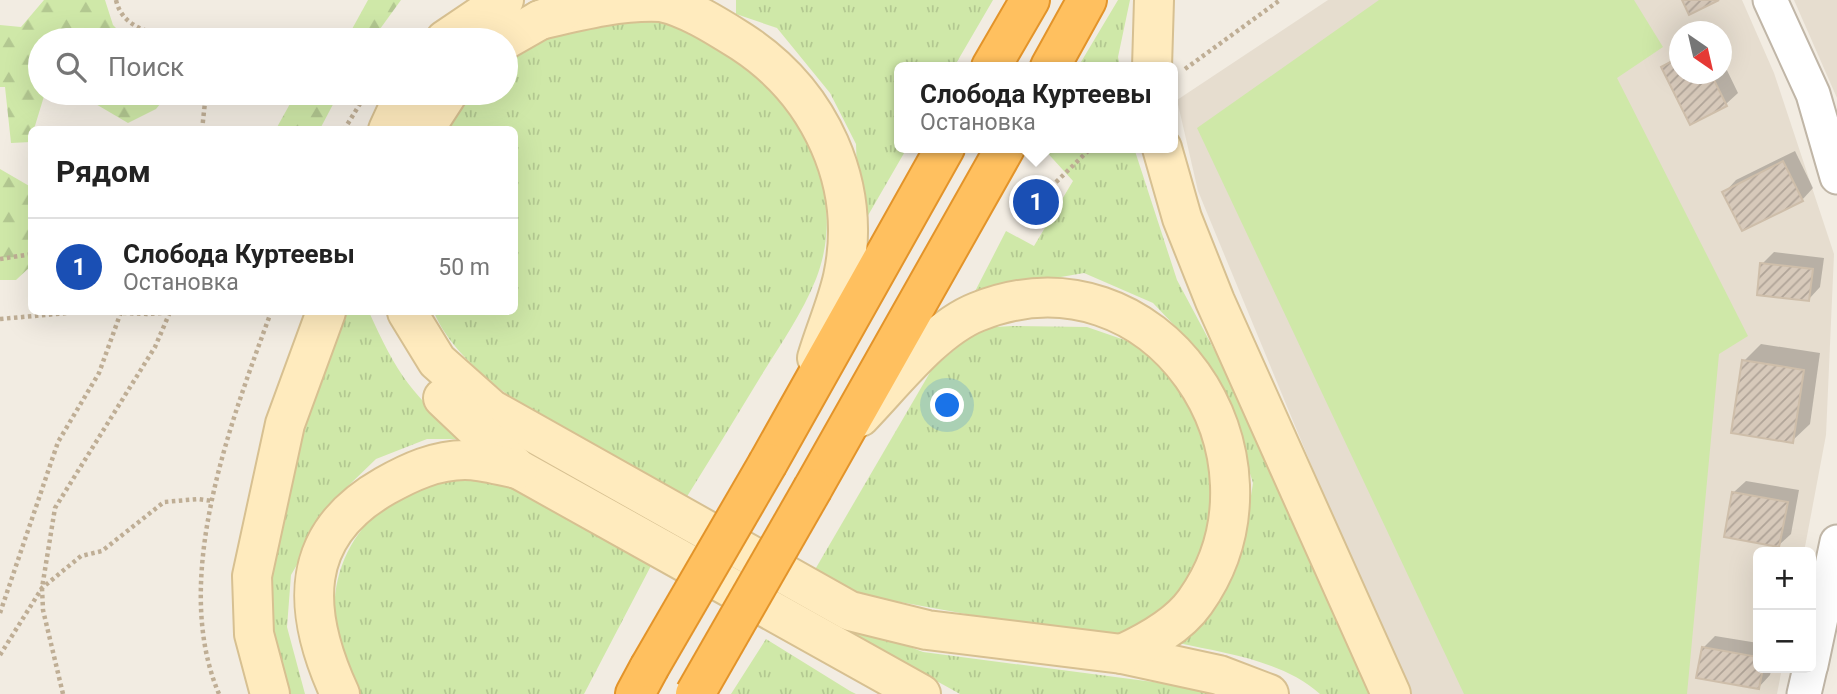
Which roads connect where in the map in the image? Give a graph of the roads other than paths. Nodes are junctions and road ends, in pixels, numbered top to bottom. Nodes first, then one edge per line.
1 (504, 0) edge
2 (596, 0) edge
3 (1030, 0) edge
4 (1087, 0) edge
5 (1154, 0) edge
6 (1770, 0) edge
7 (540, 20) junction
8 (463, 28) edge
9 (518, 33) edge
10 (994, 62) edge
11 (1053, 62) edge
12 (1167, 62) edge
13 (399, 105) edge
14 (440, 105) edge
15 (390, 126) edge
16 (426, 126) edge
17 (942, 153) edge
18 (1002, 153) edge
19 (1163, 153) edge
20 (1837, 177) edge
21 (325, 315) edge
22 (388, 315) edge
23 (409, 315) edge
24 (801, 407) junction
25 (846, 431) junction
26 (518, 469) junction
27 (1837, 542) edge
28 (1816, 638) edge
29 (1122, 654) junction
30 (1808, 673) edge
31 (642, 681) edge
32 (270, 694) edge
33 (340, 694) edge
34 (695, 694) edge
35 (921, 694) edge
36 (1269, 694) edge
37 (1391, 694) edge
38 (1804, 694) edge

1 - 8 street
2 - 7 street
3 - 10 highway
4 - 11 highway
5 - 12 street
6 - 20 street
7 - 9 street
7 - 24 street
13 - 15 street
14 - 16 street
17 - 24 highway
18 - 25 highway
19 - 37 street
21 - 32 street
22 - 26 street
23 - 29 street
24 - 31 highway, bridge
25 - 29 street
25 - 34 highway, bridge
26 - 33 street
26 - 35 street
27 - 28 street
29 - 36 street
30 - 38 street

